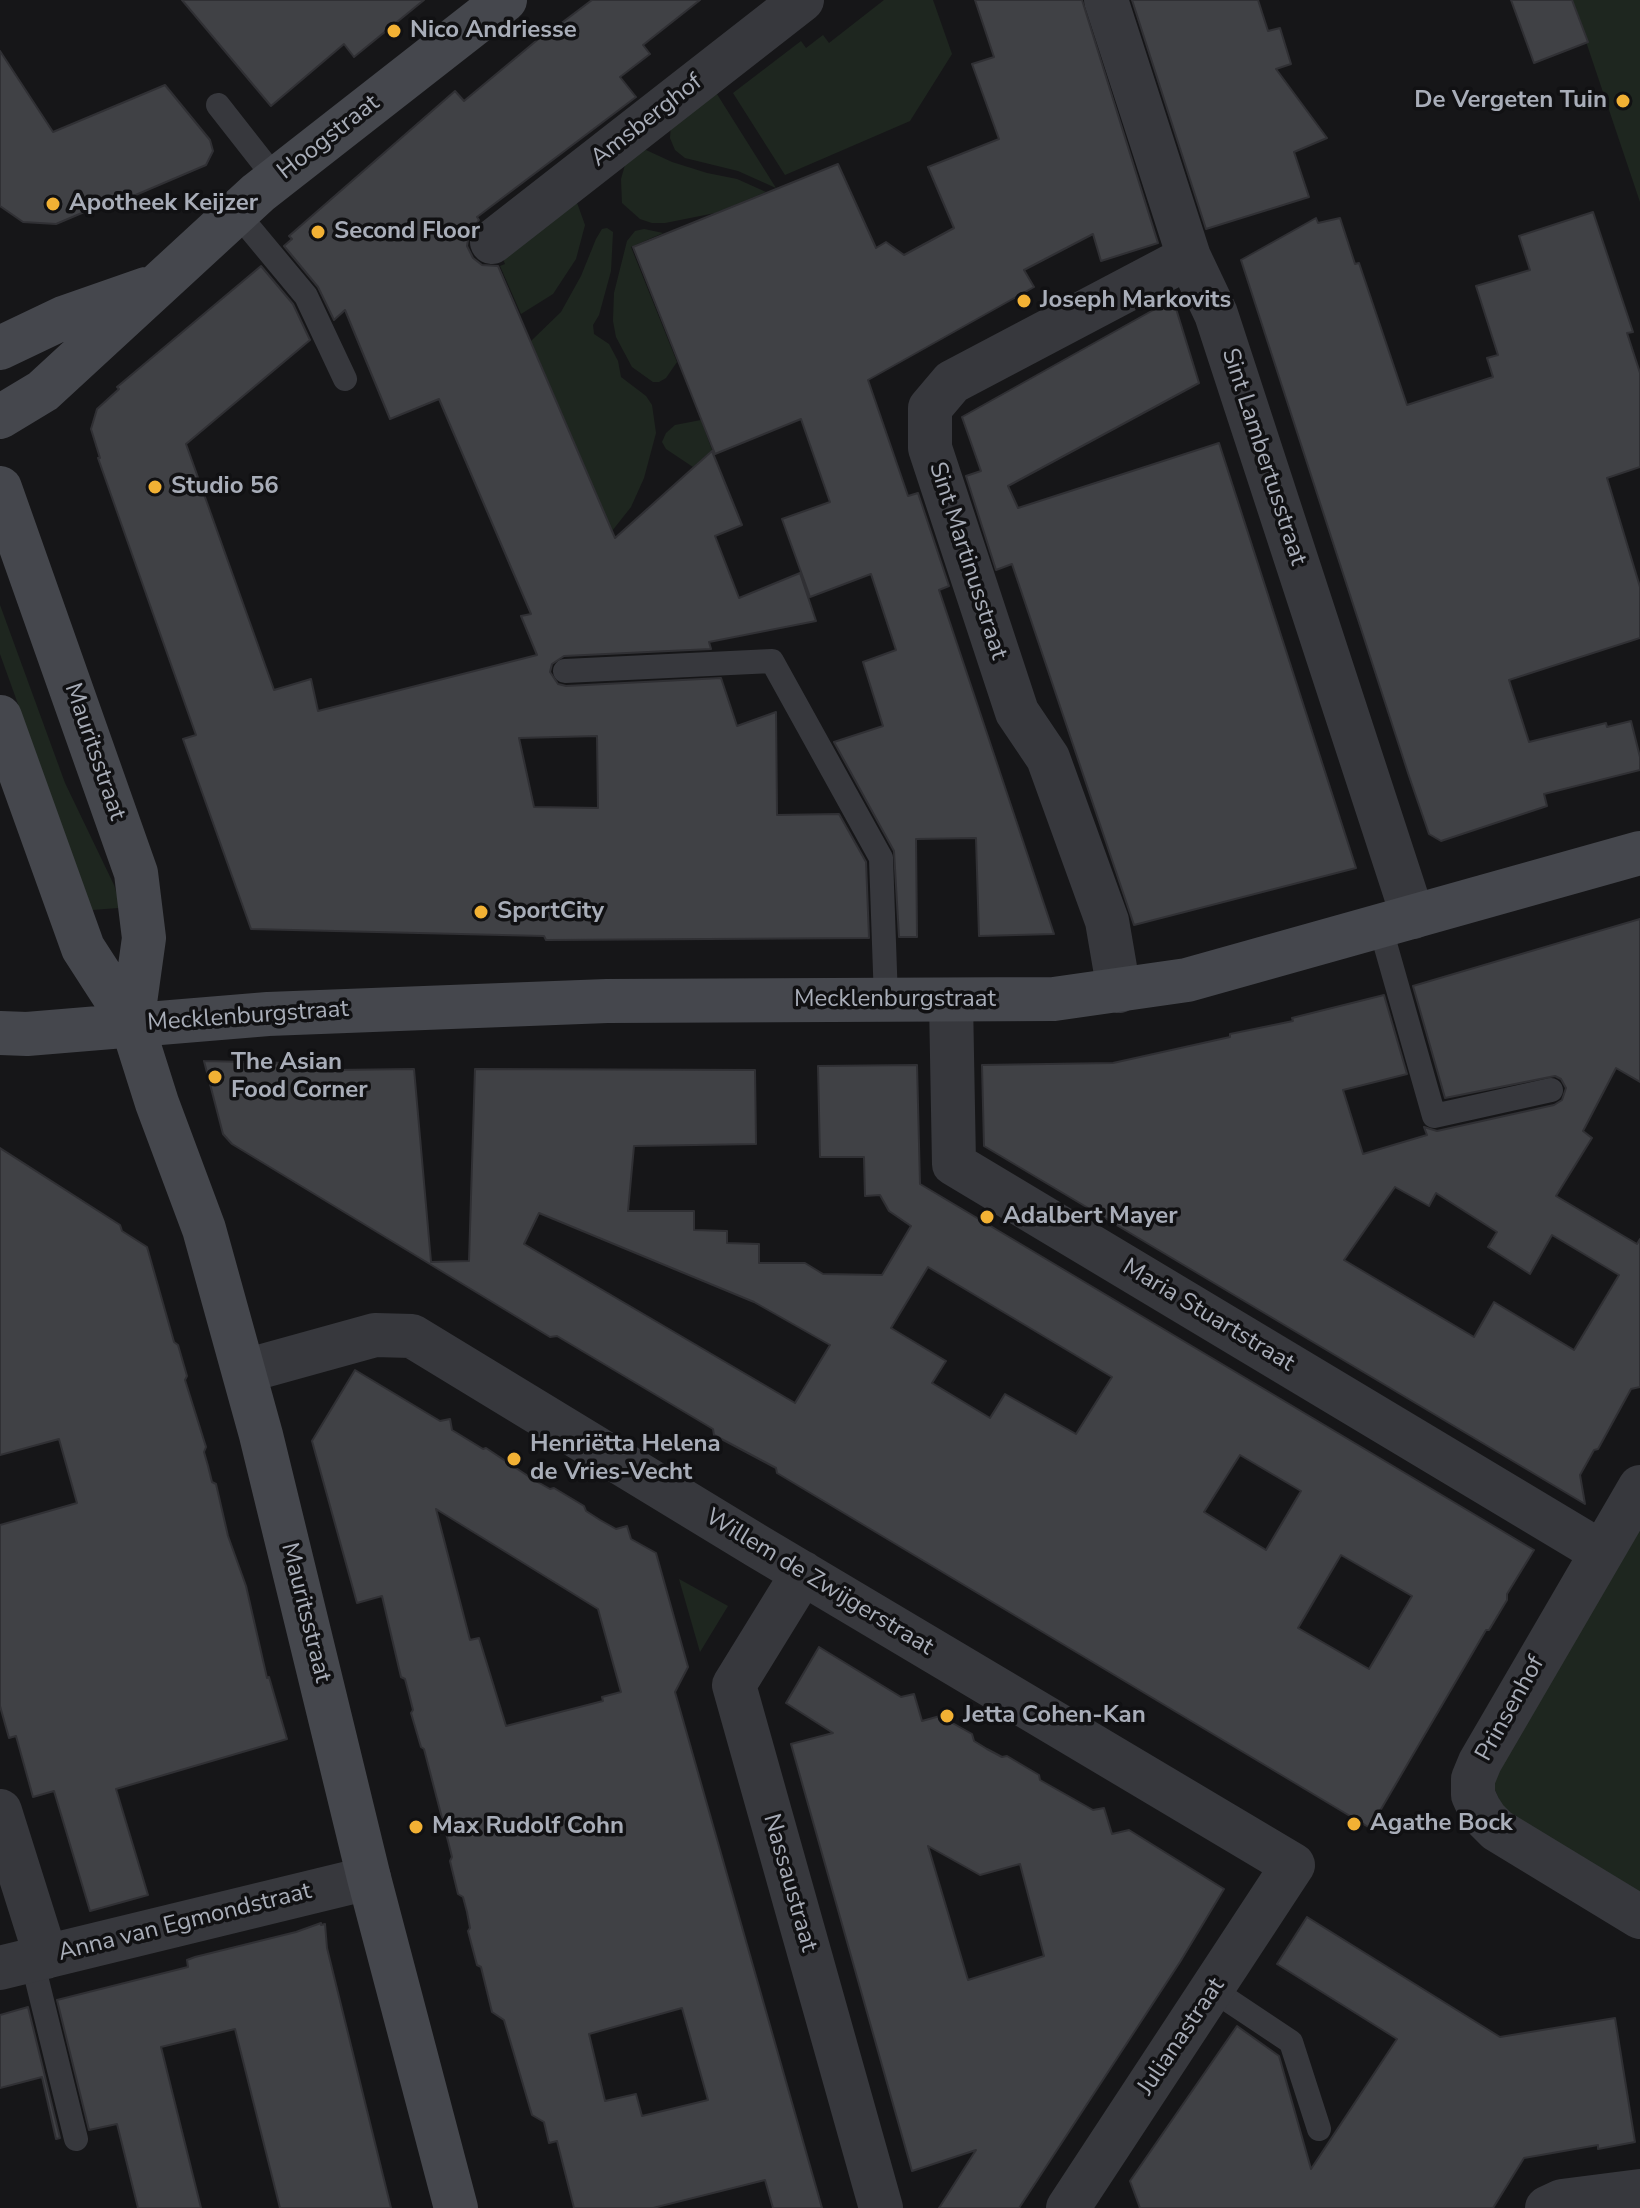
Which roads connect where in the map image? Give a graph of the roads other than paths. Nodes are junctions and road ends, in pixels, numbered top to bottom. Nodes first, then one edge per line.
1 (505, 0) edge
2 (802, 0) edge
3 (1106, 0) edge
4 (218, 105) dead end
5 (276, 179) junction
6 (237, 213) junction
7 (492, 242) dead end
8 (1189, 257) junction
9 (160, 285) junction
10 (0, 348) edge
11 (345, 379) dead end
12 (0, 417) edge
13 (0, 488) edge
14 (565, 671) dead end
15 (0, 717) edge
16 (1640, 853) edge
17 (1396, 922) junction
18 (1119, 991) junction
19 (886, 1000) junction
20 (951, 1001) junction
21 (132, 1024) junction
22 (0, 1033) edge
23 (1551, 1090) dead end
24 (245, 1371) junction
25 (1640, 1487) edge
26 (1601, 1552) junction
27 (803, 1573) junction
28 (0, 1811) edge
29 (1293, 1865) joint
30 (369, 1878) junction
31 (1640, 1917) edge
32 (26, 1962) edge
33 (1213, 1990) junction
34 (1319, 2129) dead end
35 (76, 2139) dead end
36 (1640, 2191) edge
37 (456, 2208) edge
38 (881, 2208) edge
39 (1068, 2208) edge
40 (1547, 2208) edge

1 - 5 main road, Hoogstraat
2 - 7 street, Amsberghof
3 - 8 street, Sint Lambertusstraat
4 - 5 lane
5 - 6 main road, Hoogstraat
6 - 9 main road, Hoogstraat
6 - 11 lane
8 - 17 street, Sint Lambertusstraat
8 - 18 street, Sint Martinusstraat
9 - 10 main road, Hoogstraat
9 - 12 main road, Hoogstraat
13 - 21 main road, Mauritsstraat
14 - 19 lane
15 - 21 main road, Mauritsstraat
16 - 17 main road, Mecklenburgstraat
17 - 18 main road, Mecklenburgstraat
17 - 23 lane
18 - 20 main road, Mecklenburgstraat
19 - 20 main road, Mecklenburgstraat
19 - 21 main road, Mecklenburgstraat
20 - 26 street, Maria Stuartstraat
21 - 22 main road
21 - 24 main road, Mauritsstraat
24 - 27 street, Willem de Zwijgerstraat
24 - 30 main road, Mauritsstraat
25 - 26 street, Prinsenhof
26 - 31 street, Prinsenhof
27 - 29 street, Willem de Zwijgerstraat
27 - 38 street, Nassaustraat
28 - 32 street
29 - 33 street, Julianastraat
30 - 32 street, Anna van Egmondstraat
30 - 37 main road, Mauritsstraat
32 - 35 lane
33 - 34 lane
33 - 39 street, Julianastraat
36 - 40 street

